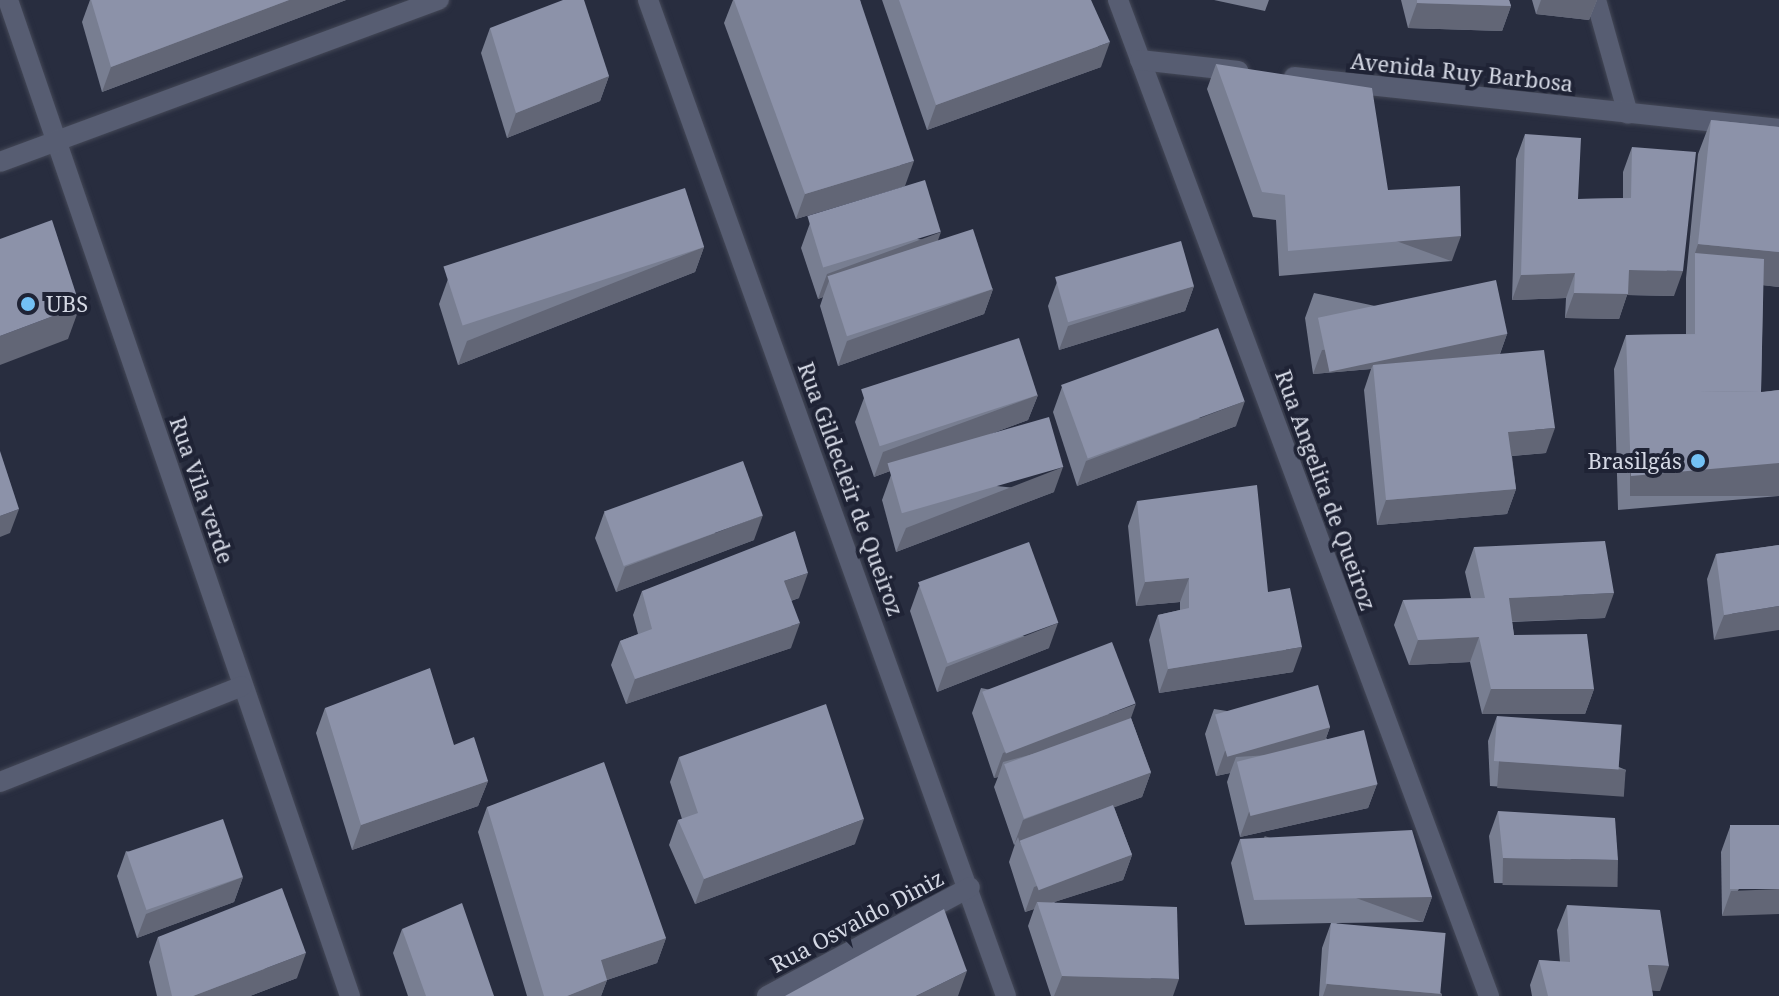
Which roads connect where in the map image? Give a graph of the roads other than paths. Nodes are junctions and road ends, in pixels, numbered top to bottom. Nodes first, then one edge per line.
1 (8, 0) edge
2 (439, 0) edge
3 (648, 0) edge
4 (1118, 0) edge
5 (1596, 0) edge
6 (1140, 60) junction
7 (1628, 114) junction
8 (1779, 129) edge
9 (59, 140) junction
10 (0, 162) edge
11 (242, 686) junction
12 (0, 782) edge
13 (970, 887) junction
14 (350, 996) edge
15 (767, 996) edge
16 (1006, 996) edge
17 (1489, 996) edge

1 - 9 street, Rua Vila verde
2 - 9 street
3 - 13 street, Rua Gildecleir de Queiroz
4 - 6 street, Rua Angelita de Queiroz
5 - 7 street
6 - 7 street, Avenida Ruy Barbosa
6 - 17 street, Rua Angelita de Queiroz
7 - 8 street, Avenida Ruy Barbosa
9 - 10 street
9 - 11 street, Rua Vila verde
11 - 12 street
11 - 14 street, Rua Vila verde
13 - 15 street, Rua Osvaldo Diniz
13 - 16 street, Rua Gildecleir de Queiroz

